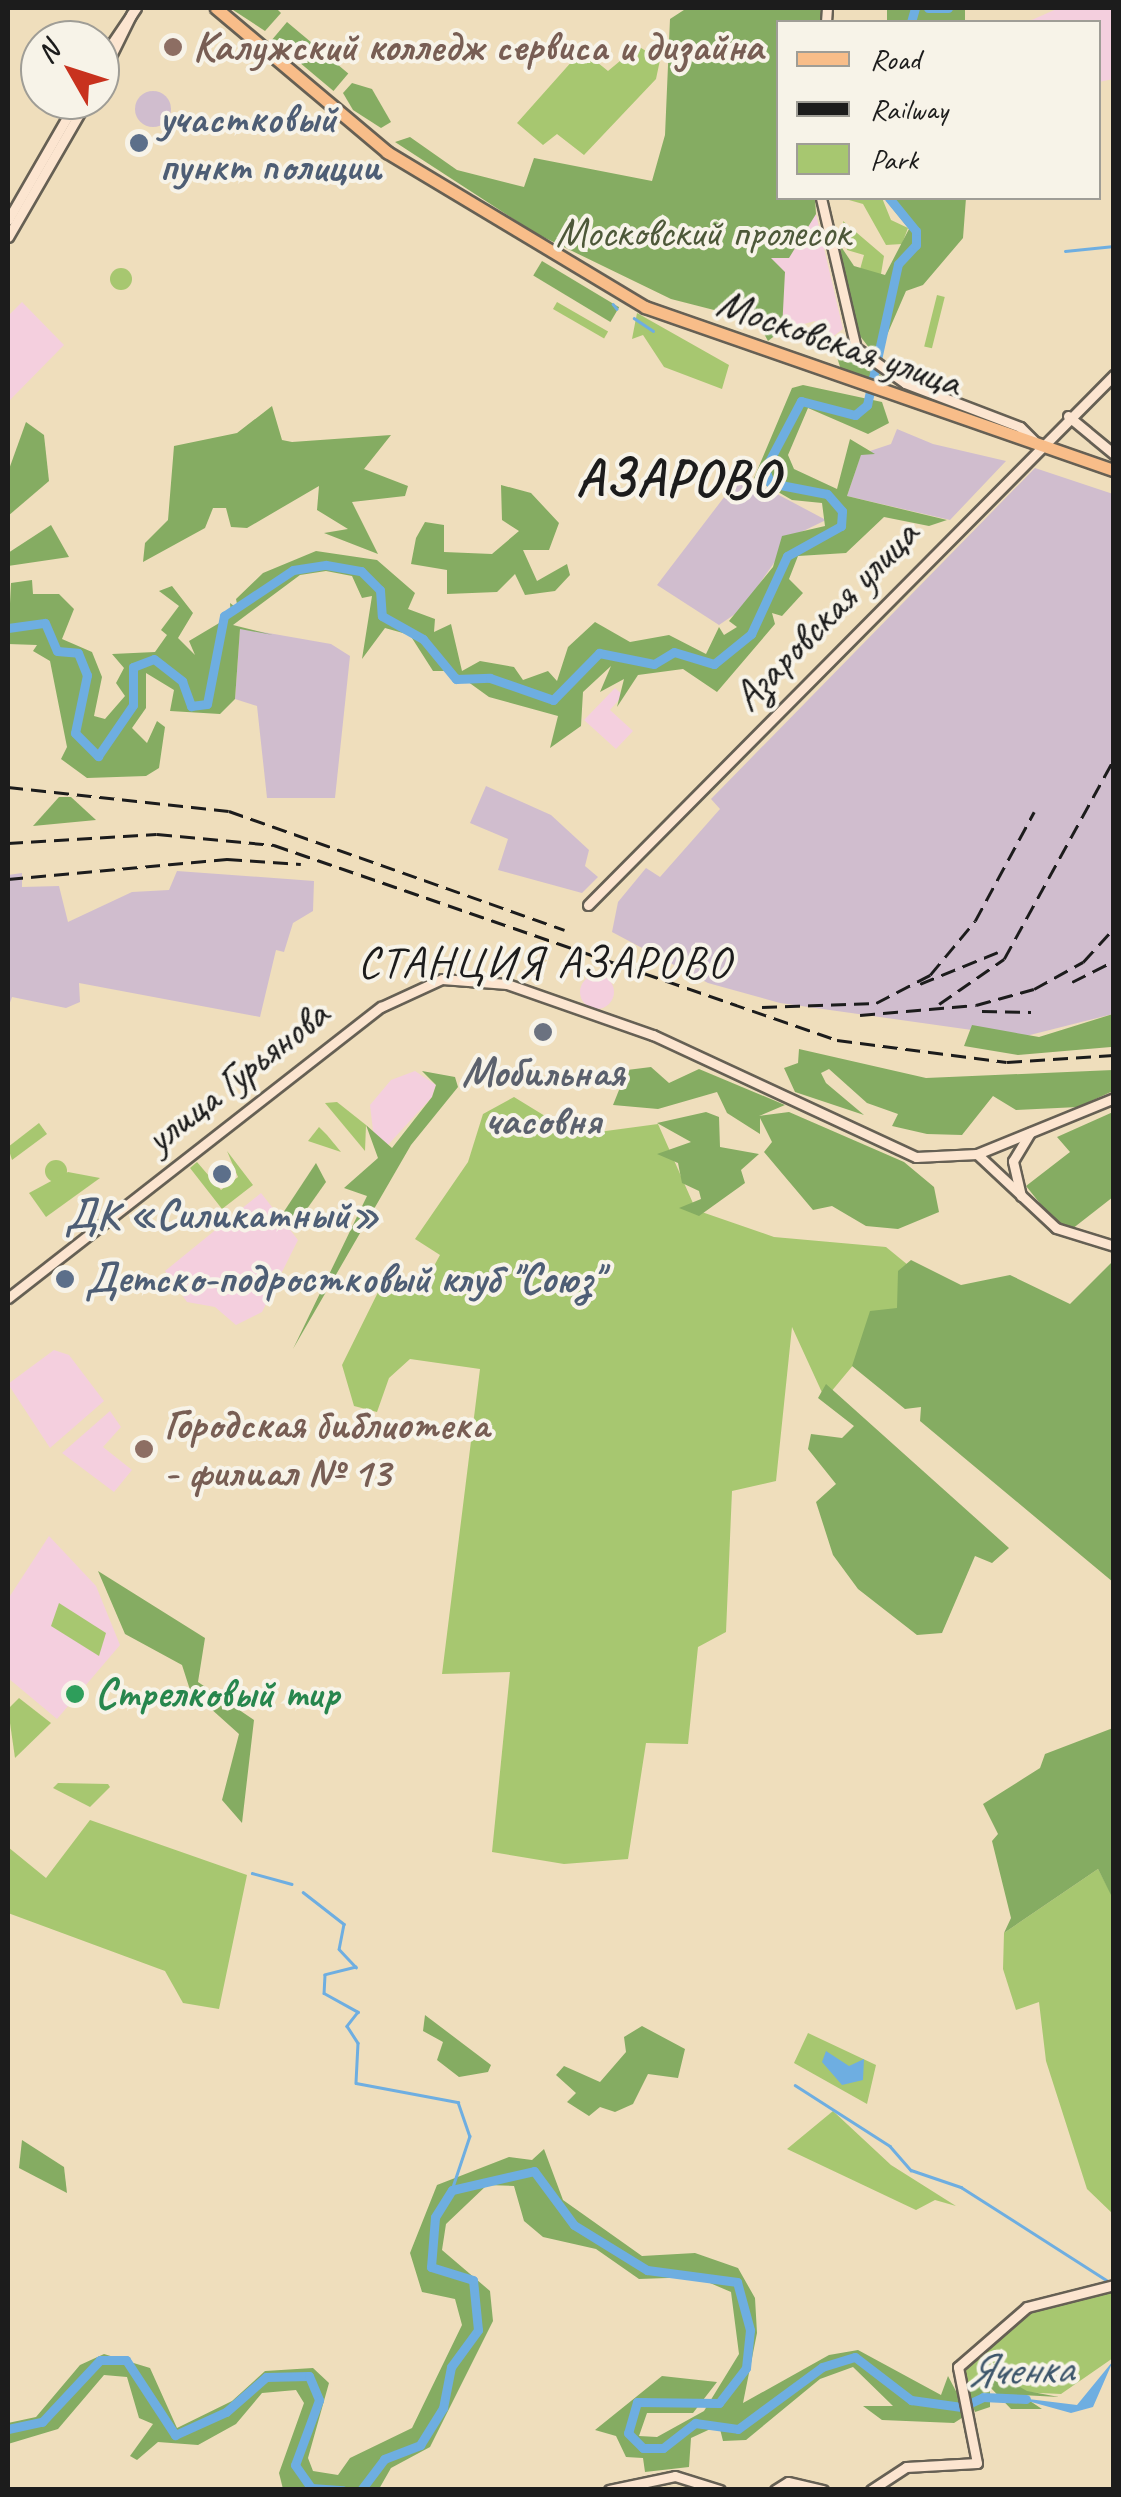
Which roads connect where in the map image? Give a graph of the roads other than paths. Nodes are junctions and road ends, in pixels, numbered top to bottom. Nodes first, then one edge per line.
1 (216, 8) edge
2 (134, 10) edge
3 (120, 38) edge
4 (66, 120) edge
5 (75, 120) edge
6 (821, 200) edge
7 (8, 220) edge
8 (8, 236) edge
9 (1114, 375) edge
10 (1068, 416) junction
11 (1037, 444) junction
12 (1114, 454) edge
13 (1110, 470) edge
14 (588, 905) dead end
15 (1114, 1098) edge
16 (1032, 1131) junction
17 (977, 1154) junction
18 (1022, 1199) junction
19 (1114, 1246) edge
20 (8, 1298) edge
21 (1114, 2286) edge
22 (609, 2490) edge
23 (720, 2490) edge
24 (775, 2490) edge
25 (823, 2490) edge
26 (871, 2490) edge

1 - 11 main road, Московская улица
2 - 3 street
4 - 7 street
5 - 8 street
6 - 11 street
9 - 10 street, Азаровская улица
10 - 11 street, Азаровская улица
10 - 12 street
11 - 13 main road, Московская улица
11 - 14 street, Азаровская улица
15 - 16 street
16 - 17 street
16 - 18 street
17 - 18 street
17 - 20 street, улица Гурьянова
18 - 19 street
21 - 26 street
22 - 23 street
24 - 25 street

